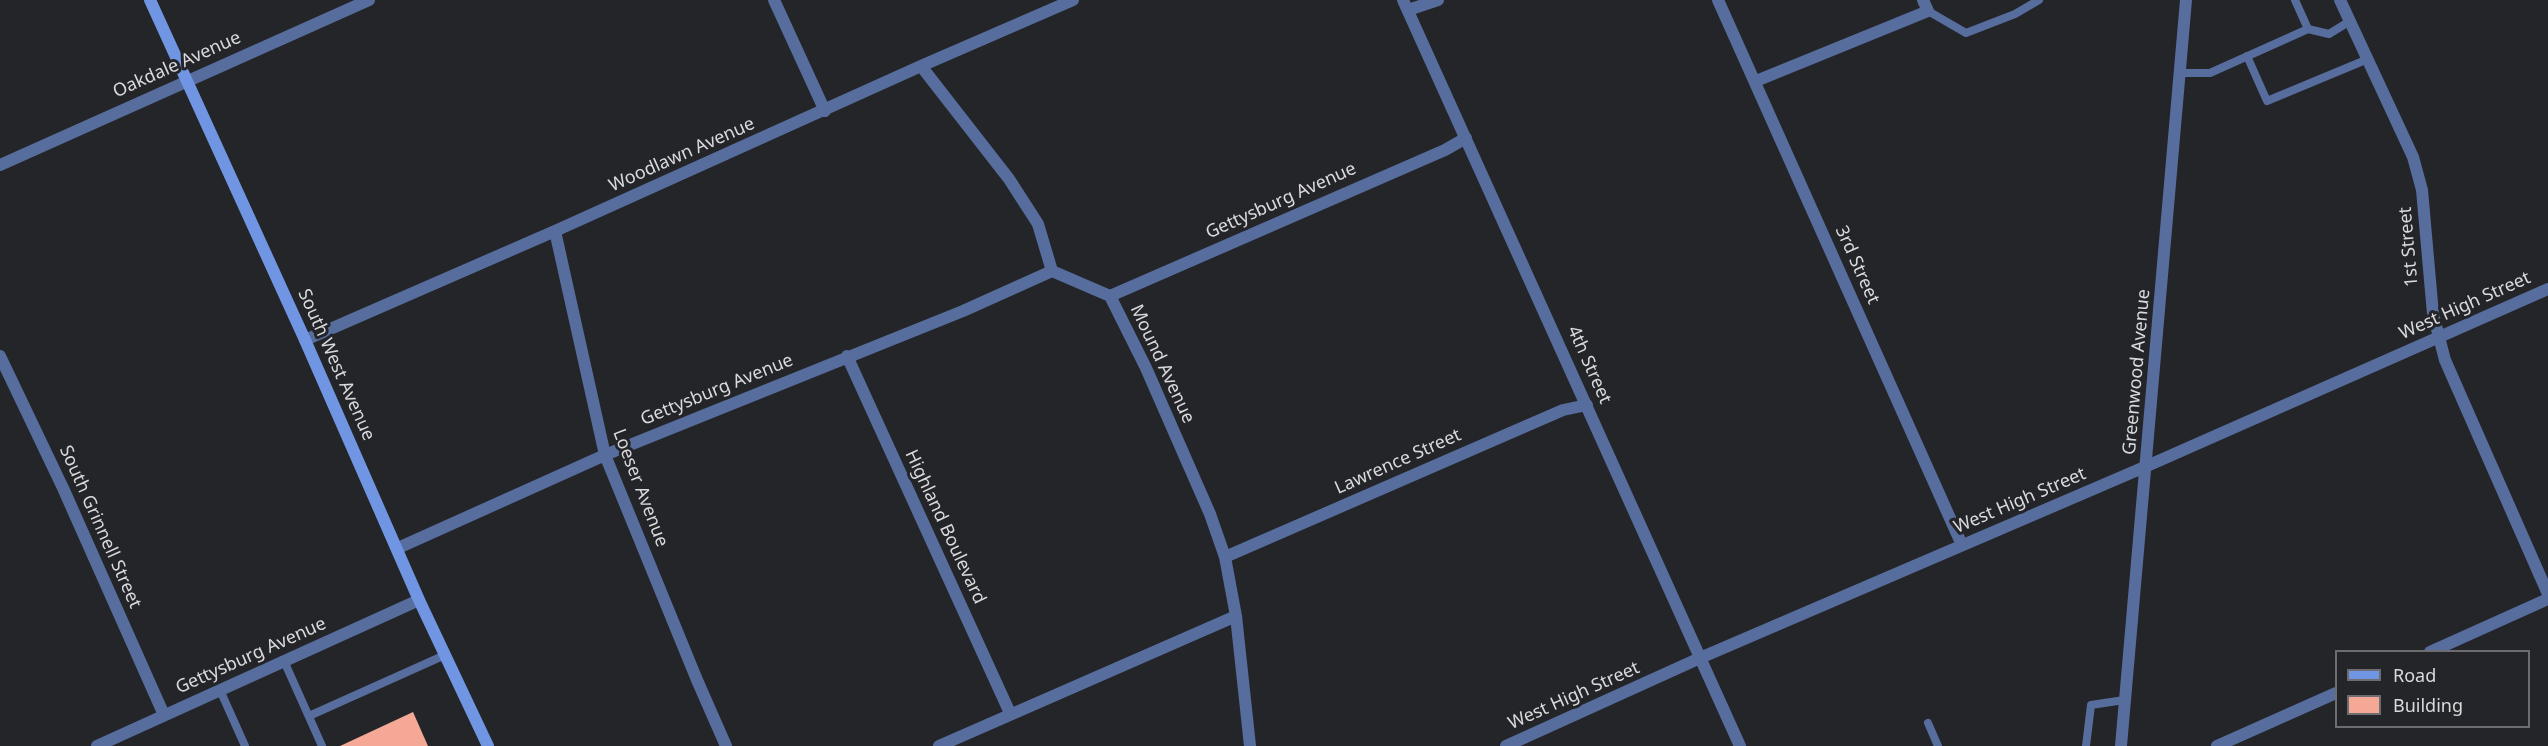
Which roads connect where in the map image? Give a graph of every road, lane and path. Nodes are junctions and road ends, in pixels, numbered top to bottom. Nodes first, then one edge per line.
1 (150, 0) edge
2 (369, 0) edge
3 (774, 0) edge
4 (1073, 0) edge
5 (1438, 0) edge
6 (1718, 0) edge
7 (2039, 0) edge
8 (2186, 0) edge
9 (2295, 0) edge
10 (2340, 0) edge
11 (1405, 5) edge
12 (1925, 6) edge
13 (2350, 21) junction
14 (2308, 29) junction
15 (2247, 56) junction
16 (2368, 59) junction
17 (921, 66) junction
18 (2181, 73) junction
19 (186, 80) junction
20 (1756, 81) junction
21 (825, 111) junction
22 (1466, 138) junction
23 (0, 165) edge
24 (555, 231) junction
25 (1052, 271) junction
26 (2548, 289) edge
27 (1110, 296) junction
28 (2439, 336) junction
29 (305, 340) junction
30 (0, 356) edge
31 (847, 356) junction
32 (1587, 405) junction
33 (605, 455) junction
34 (2147, 466) junction
35 (1962, 545) junction
36 (398, 548) junction
37 (1225, 557) junction
38 (2548, 594) edge
39 (2548, 599) edge
40 (419, 600) junction
41 (1236, 616) junction
42 (2432, 650) edge
43 (445, 655) junction
44 (1700, 658) junction
45 (284, 661) junction
46 (220, 690) junction
47 (2335, 694) edge
48 (2124, 700) junction
49 (1010, 713) junction
50 (164, 715) junction
51 (309, 716) junction
52 (1928, 723) dead end
53 (98, 746) edge
54 (245, 746) edge
55 (322, 746) edge
56 (488, 746) edge
57 (726, 746) edge
58 (939, 746) edge
59 (1250, 746) edge
60 (1506, 746) edge
61 (1740, 746) edge
62 (1938, 746) edge
63 (2086, 746) edge
64 (2121, 746) edge
65 (2217, 746) edge

1 - 19 main road, South West Avenue
2 - 19 street, Oakdale Avenue
3 - 21 street
4 - 17 street, Woodlawn Avenue
5 - 11 street
6 - 20 street, 3rd Street
7 - 12 lane
8 - 18 street, Greenwood Avenue
9 - 14 lane
10 - 13 street, 1st Street
11 - 22 street, 4th Street
12 - 20 street
13 - 14 lane
13 - 16 street, 1st Street
14 - 15 lane
15 - 16 lane
15 - 18 lane
16 - 28 street, 1st Street
17 - 21 street, Woodlawn Avenue
17 - 25 street
18 - 34 street, Greenwood Avenue
19 - 23 street, Oakdale Avenue
19 - 29 main road, South West Avenue
20 - 35 street, 3rd Street
21 - 24 street, Woodlawn Avenue
22 - 27 street, Gettysburg Avenue
22 - 32 street, 4th Street
24 - 29 street, Woodlawn Avenue
24 - 33 street, Loeser Avenue
25 - 27 street, Mound Avenue
25 - 31 street, Gettysburg Avenue
26 - 28 street, West High Street
27 - 37 street, Mound Avenue
28 - 34 street, West High Street
28 - 38 street, 1st Street
29 - 36 main road, South West Avenue
30 - 50 street, South Grinnell Street
31 - 33 street, Gettysburg Avenue
31 - 49 street, Highland Boulevard
32 - 37 street, Lawrence Street
32 - 44 street, 4th Street
33 - 36 street, Gettysburg Avenue
33 - 57 street, Loeser Avenue
34 - 35 street, West High Street
34 - 48 street, Greenwood Avenue
35 - 44 street, West High Street
36 - 40 main road, South West Avenue
37 - 41 street, Mound Avenue
39 - 42 street
40 - 43 main road, South West Avenue
40 - 45 street, Gettysburg Avenue
41 - 49 street
41 - 59 street, Mound Avenue
43 - 51 lane
43 - 56 main road, South West Avenue
44 - 60 street, West High Street
44 - 61 street, 4th Street
45 - 46 street, Gettysburg Avenue
45 - 51 lane
46 - 50 street, Gettysburg Avenue
46 - 54 lane
47 - 65 street
48 - 63 lane
48 - 64 street, Greenwood Avenue
49 - 58 street
50 - 53 street, Gettysburg Avenue
51 - 55 lane
52 - 62 lane

